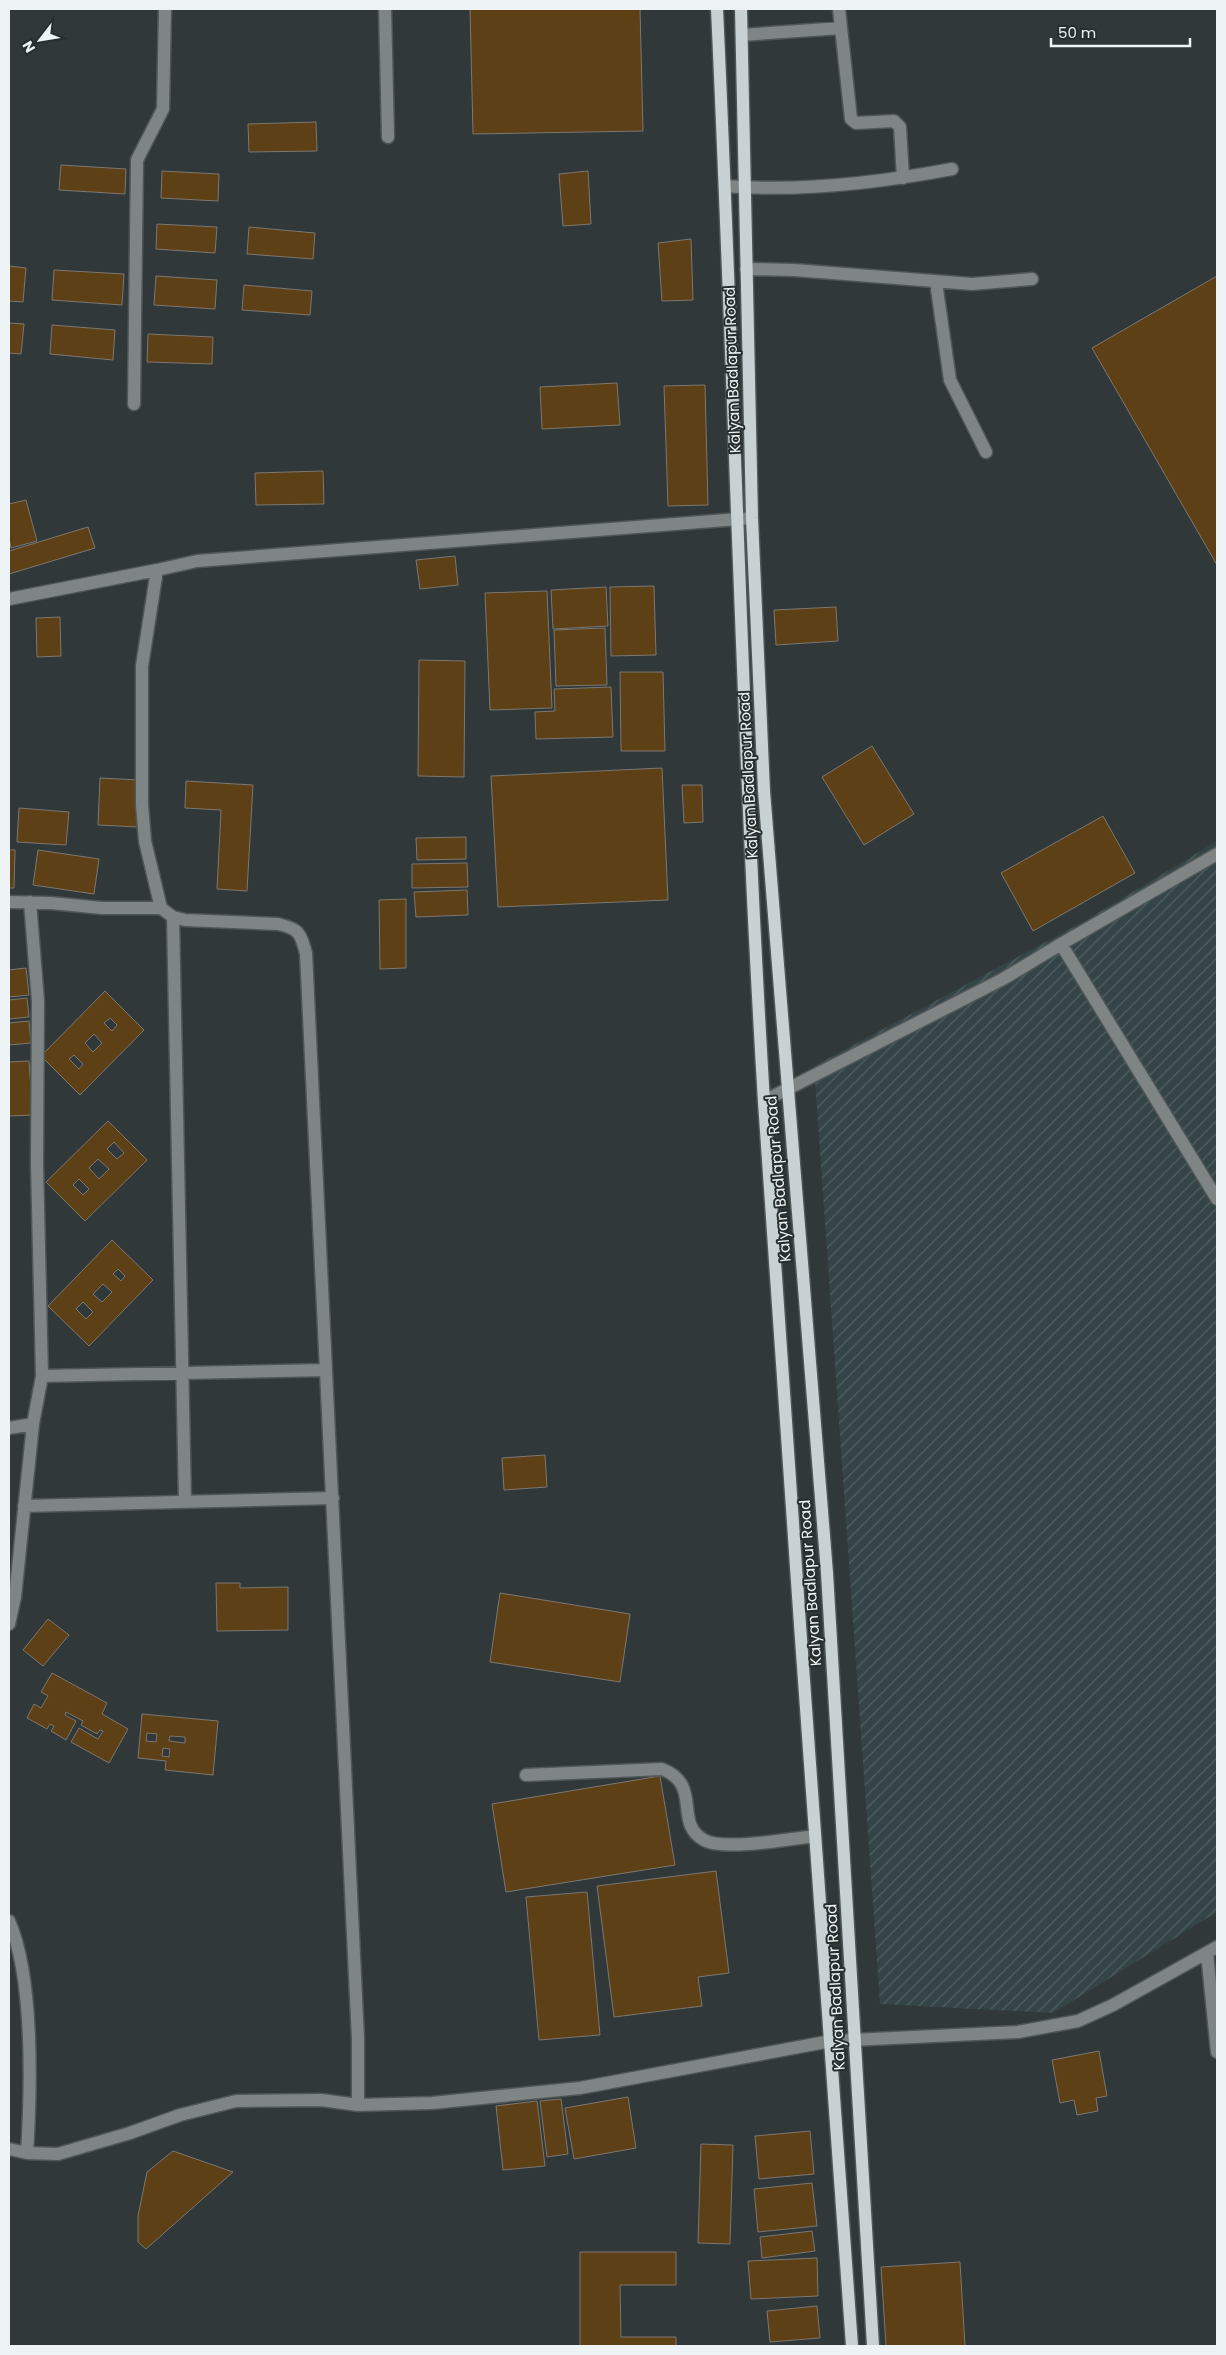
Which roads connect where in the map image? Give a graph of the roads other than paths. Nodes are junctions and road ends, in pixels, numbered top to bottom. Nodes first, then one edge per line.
1 (165, 9) edge
2 (385, 9) edge
3 (717, 9) edge
4 (741, 9) edge
5 (839, 9) edge
6 (841, 28) junction
7 (742, 36) junction
8 (388, 137) dead end
9 (952, 169) dead end
10 (903, 178) junction
11 (725, 186) junction
12 (744, 188) junction
13 (746, 269) junction
14 (1032, 279) dead end
15 (936, 282) junction
16 (134, 404) dead end
17 (986, 452) dead end
18 (737, 518) junction
19 (752, 518) junction
20 (157, 570) junction
21 (9, 599) edge
22 (1217, 854) edge
23 (9, 902) edge
24 (30, 902) junction
25 (161, 908) junction
26 (172, 917) junction
27 (1061, 944) junction
28 (787, 1089) junction
29 (764, 1101) junction
30 (1217, 1199) edge
31 (326, 1370) junction
32 (181, 1374) junction
33 (42, 1376) junction
34 (33, 1424) junction
35 (9, 1428) edge
36 (332, 1498) junction
37 (186, 1502) junction
38 (24, 1506) junction
39 (9, 1624) edge
40 (526, 1775) dead end
41 (815, 1836) junction
42 (9, 1921) edge
43 (1212, 1950) edge
44 (1214, 1980) edge
45 (854, 2040) junction
46 (831, 2041) junction
47 (1217, 2052) edge
48 (358, 2105) junction
49 (9, 2149) edge
50 (27, 2153) junction
51 (852, 2346) edge
52 (873, 2346) edge

1 - 16 street
2 - 8 street
3 - 11 main road, Kalyan Badlapur Road
4 - 7 main road, Kalyan Badlapur Road
5 - 6 street
6 - 7 street
6 - 10 street
7 - 12 main road, Kalyan Badlapur Road
9 - 10 street
10 - 12 street
11 - 12 street
11 - 18 main road, Kalyan Badlapur Road
12 - 13 main road, Kalyan Badlapur Road
13 - 15 street
13 - 19 main road, Kalyan Badlapur Road
14 - 15 street
15 - 17 street
18 - 19 street
18 - 20 street
18 - 29 main road, Kalyan Badlapur Road
19 - 28 main road, Kalyan Badlapur Road
20 - 21 street
20 - 25 street
22 - 27 street
23 - 24 street
24 - 25 street
24 - 33 street
25 - 26 street
26 - 31 street
26 - 32 street
27 - 28 street
27 - 30 street
28 - 29 street
28 - 45 main road, Kalyan Badlapur Road
29 - 41 main road, Kalyan Badlapur Road
31 - 32 street
31 - 36 street
32 - 33 street
32 - 37 street
33 - 34 street
34 - 35 street
34 - 38 street
36 - 37 street
36 - 48 street
37 - 38 street
38 - 39 street
40 - 41 street
41 - 46 main road, Kalyan Badlapur Road
42 - 50 street
43 - 44 street
43 - 45 street
44 - 47 street
45 - 46 street
45 - 52 main road, Kalyan Badlapur Road
46 - 48 street
46 - 51 main road, Kalyan Badlapur Road
48 - 50 street
49 - 50 street

